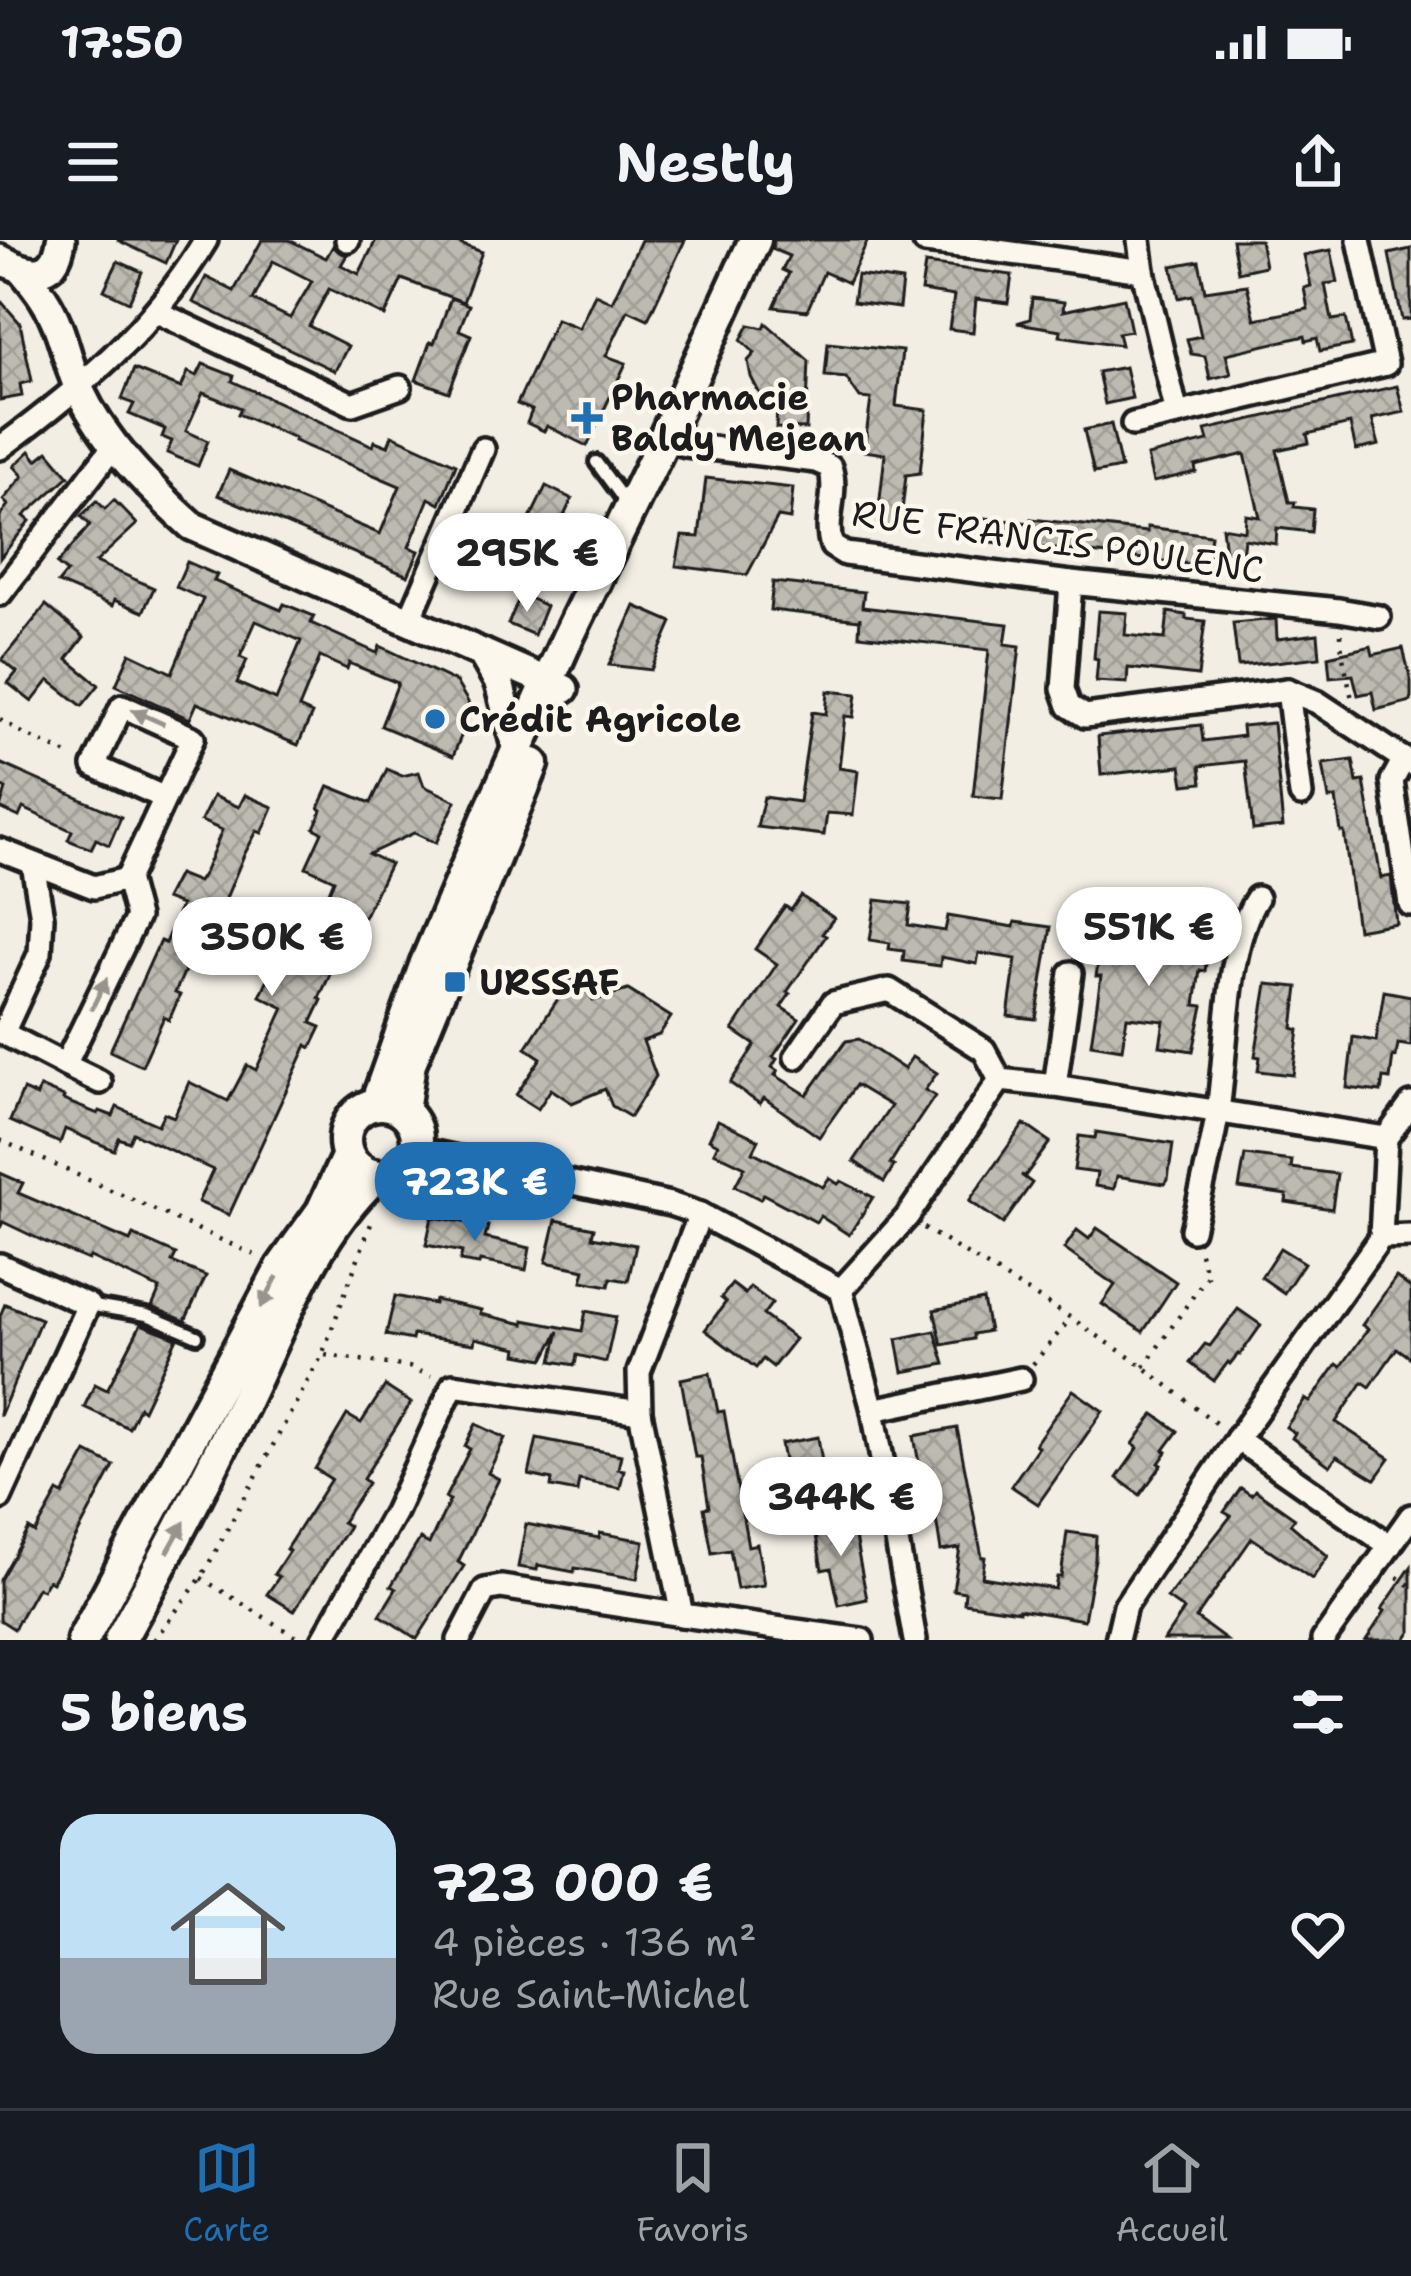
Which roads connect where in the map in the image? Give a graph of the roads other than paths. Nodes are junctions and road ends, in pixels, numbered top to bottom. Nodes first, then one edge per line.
1 (206, 240) edge
2 (755, 240) edge
3 (1139, 240) edge
4 (1359, 240) edge
5 (925, 242) edge
6 (969, 243) edge
7 (58, 250) edge
8 (8, 260) edge
9 (1143, 271) junction
10 (157, 312) junction
11 (57, 324) junction
12 (400, 387) dead end
13 (79, 389) junction
14 (1177, 414) junction
15 (1133, 424) dead end
16 (664, 439) junction
17 (113, 447) junction
18 (0, 448) edge
19 (483, 448) dead end
20 (596, 462) dead end
21 (627, 515) junction
22 (1071, 583) junction
23 (0, 594) edge
24 (1379, 617) dead end
25 (409, 621) junction
26 (482, 653) junction
27 (556, 686) junction
28 (1288, 690) junction
29 (518, 754) junction
30 (1407, 761) edge
31 (1301, 795) dead end
32 (165, 798) junction
33 (0, 850) edge
34 (33, 864) junction
35 (127, 879) junction
36 (1257, 898) dead end
37 (1410, 904) edge
38 (1071, 973) dead end
39 (1, 1036) edge
40 (796, 1057) dead end
41 (65, 1065) junction
42 (1000, 1080) junction
43 (100, 1082) dead end
44 (1055, 1086) junction
45 (1411, 1104) edge
46 (389, 1107) junction
47 (1218, 1112) junction
48 (1386, 1138) junction
49 (416, 1149) junction
50 (348, 1155) junction
51 (382, 1176) junction
52 (700, 1214) junction
53 (1192, 1230) road end
54 (1411, 1236) edge
55 (1381, 1237) junction
56 (0, 1265) edge
57 (841, 1290) junction
58 (88, 1305) junction
59 (197, 1336) dead end
60 (1021, 1379) road end
61 (873, 1410) junction
62 (640, 1412) junction
63 (1237, 1439) junction
64 (0, 1498) edge
65 (1411, 1516) edge
66 (1390, 1546) junction
67 (682, 1615) junction
68 (334, 1636) edge
69 (83, 1640) edge
70 (120, 1640) edge
71 (459, 1640) edge
72 (862, 1640) edge
73 (915, 1640) edge
74 (1117, 1640) edge
75 (1323, 1640) edge

1 - 10 street
2 - 16 main road
3 - 9 street
4 - 14 street
5 - 6 street
6 - 9 street
7 - 8 street
7 - 11 street
8 - 11 street
9 - 14 street
10 - 12 street
10 - 13 street
11 - 13 street
13 - 17 street
13 - 18 street
14 - 15 street
16 - 21 main road
16 - 22 street, RUE FRANCIS POULENC
16 - 27 main road
17 - 23 street
17 - 25 street
19 - 25 street
20 - 21 lane
21 - 27 main road
22 - 24 street, RUE FRANCIS POULENC
22 - 28 street
25 - 26 street
26 - 27 street
26 - 29 street
27 - 29 main road
27 - 46 main road
28 - 30 street
28 - 31 street
29 - 46 main road
30 - 37 street
32 -> 32 street
32 - 35 street
33 - 34 street
34 - 35 street
34 - 39 street
41 -> 35 street
36 - 47 street
38 - 44 street
39 - 41 street
40 - 42 street
41 - 43 street
42 - 44 street
42 - 57 street
44 - 47 street
45 - 48 street
46 - 49 main road
46 - 50 main road
47 - 48 street
47 - 53 street
48 - 55 street
49 - 51 main road
49 - 52 street
50 - 51 main road
50 -> 69 main road
70 -> 51 main road
52 - 57 street
52 - 62 street
54 - 55 street
55 - 63 street
56 - 58 street
57 - 61 street
58 - 59 lane
58 - 64 street
60 - 61 street
61 - 73 street
62 - 67 street
62 - 68 street
63 - 66 street
63 - 74 street
65 - 66 street
66 - 75 street
67 - 71 street
67 - 72 street

